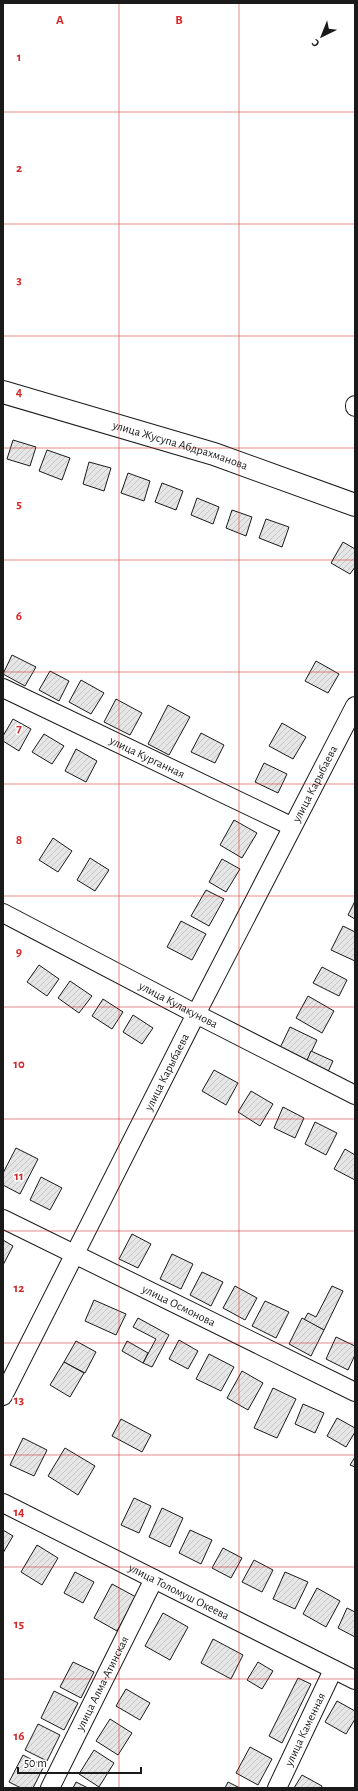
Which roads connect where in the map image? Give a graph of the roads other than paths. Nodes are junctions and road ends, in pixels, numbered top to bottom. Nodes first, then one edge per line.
1 (3, 392) edge
2 (355, 505) edge
3 (3, 688) edge
4 (355, 706) edge
5 (291, 826) junction
6 (3, 913) edge
7 (196, 1014) junction
8 (355, 1095) edge
9 (3, 1219) edge
10 (75, 1254) junction
11 (355, 1392) edge
12 (3, 1396) edge
13 (3, 1503) edge
14 (154, 1579) junction
15 (333, 1670) junction
16 (355, 1680) edge
17 (50, 1788) edge
18 (277, 1788) edge

1 - 2 highway, улица Жусупа Абдрахманова
3 - 5 street, улица Курганная
4 - 5 street, улица Карыбаева
5 - 7 street, улица Карыбаева
6 - 7 street, улица Кулакунова
7 - 8 street, улица Кулакунова
7 - 10 street, улица Карыбаева
9 - 10 street, улица Осмонова
10 - 11 street, улица Осмонова
10 - 12 street, улица Карыбаева
13 - 14 street, улица Толомуш Океева
14 - 15 street, улица Толомуш Океева
14 - 17 street, улица Алма-Атинская
15 - 16 street, улица Толомуш Океева
15 - 18 street, улица Каменная

